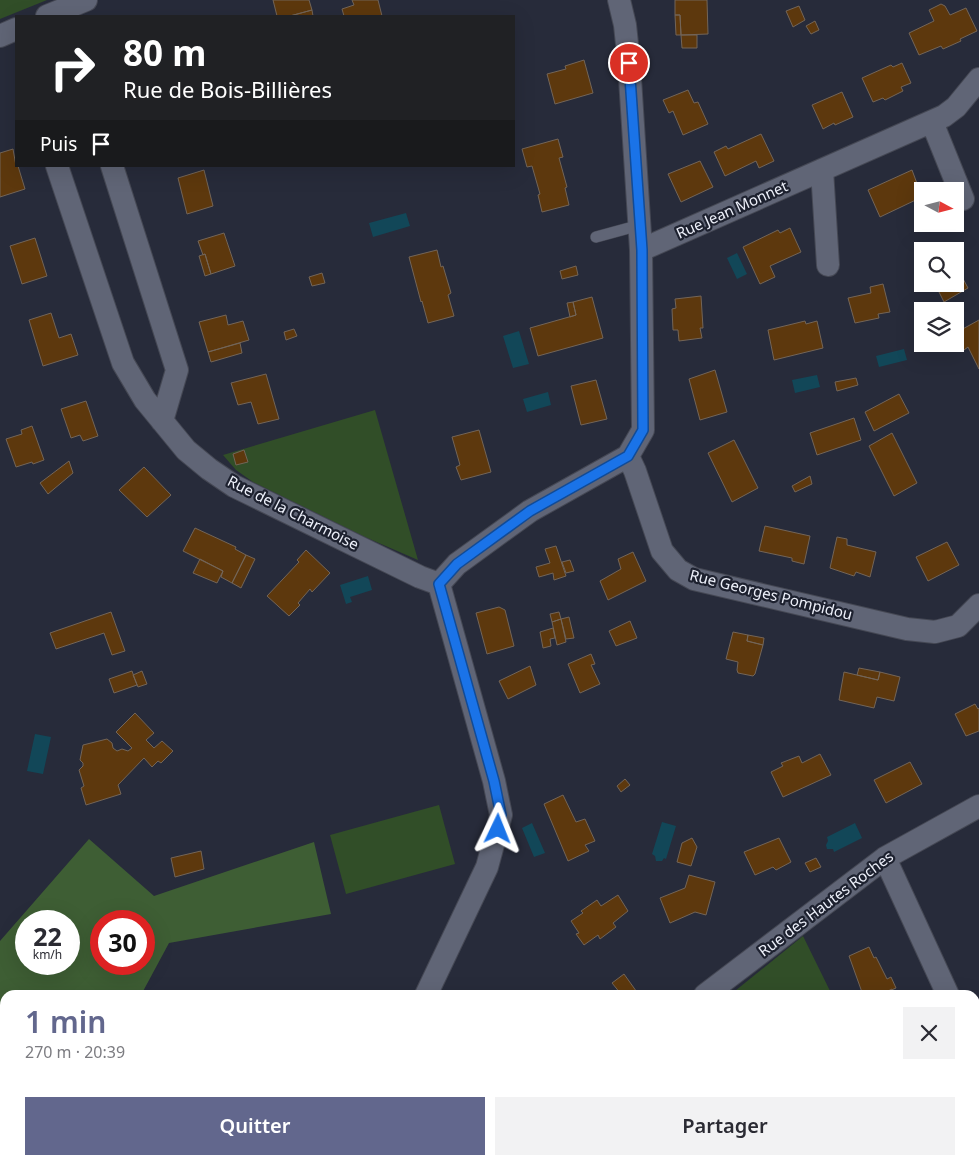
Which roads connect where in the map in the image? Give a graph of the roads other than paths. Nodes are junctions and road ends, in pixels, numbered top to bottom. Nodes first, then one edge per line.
1 (86, 0) edge
2 (619, 0) edge
3 (49, 15) edge
4 (979, 79) edge
5 (932, 122) junction
6 (57, 167) edge
7 (112, 167) edge
8 (822, 170) junction
9 (956, 182) edge
10 (640, 225) junction
11 (596, 237) dead end
12 (642, 250) junction
13 (828, 265) dead end
14 (162, 421) junction
15 (628, 456) junction
16 (439, 584) junction
17 (979, 605) edge
18 (979, 806) edge
19 (885, 858) junction
20 (428, 990) edge
21 (712, 990) edge
22 (946, 990) edge

1 - 3 street
2 - 10 street
4 - 5 street, Rue Jean Monnet
5 - 8 street, Rue Jean Monnet
5 - 9 street
6 - 14 street, Rue de la Charmoise
7 - 14 street
8 - 12 street, Rue Jean Monnet
8 - 13 street
10 - 11 lane
10 - 12 street
12 - 15 street
14 - 16 street, Rue de la Charmoise
15 - 16 street
15 - 17 street, Rue Georges Pompidou
16 - 20 street
18 - 19 street, Rue des Hautes Roches
19 - 21 street, Rue des Hautes Roches
19 - 22 street

